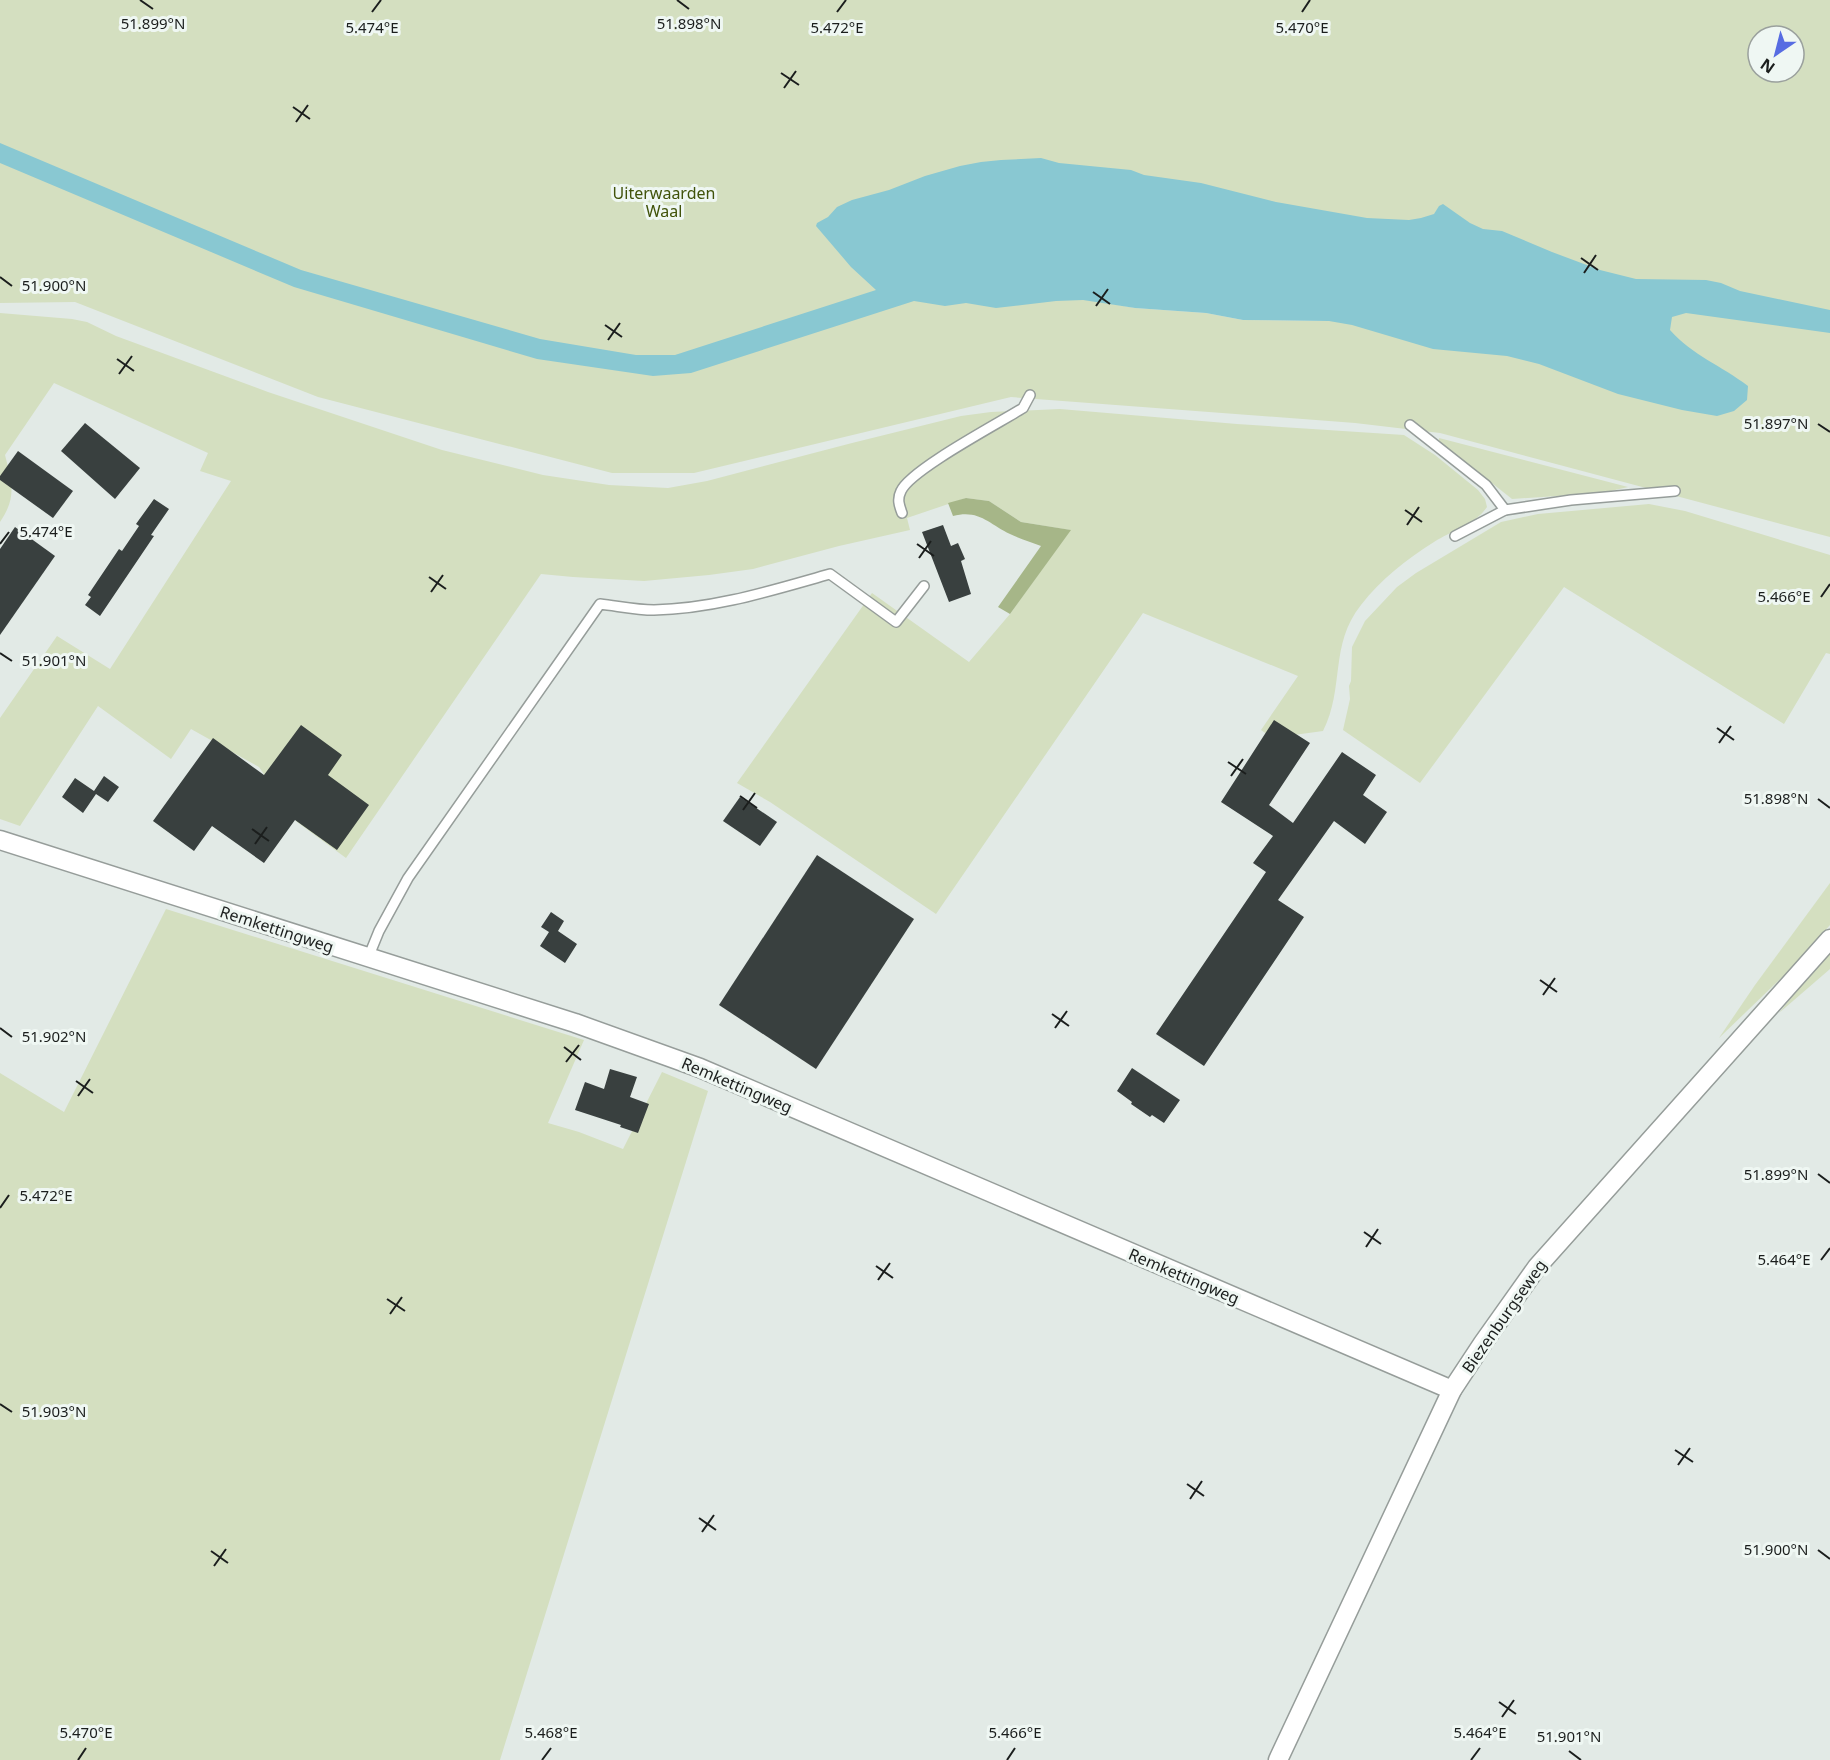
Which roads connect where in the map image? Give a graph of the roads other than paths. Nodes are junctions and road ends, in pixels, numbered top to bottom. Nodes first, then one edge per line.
1 (1030, 395) dead end
2 (1410, 425) dead end
3 (1675, 490) dead end
4 (1505, 510) junction
5 (902, 513) dead end
6 (1455, 536) dead end
7 (924, 586) dead end
8 (0, 840) edge
9 (1830, 939) edge
10 (368, 958) junction
11 (1452, 1390) junction
12 (1278, 1760) edge

1 - 5 lane
2 - 4 lane
3 - 4 lane
4 - 6 lane
7 - 10 lane
8 - 10 street, Remkettingweg
9 - 11 street, Biezenburgseweg
10 - 11 street, Remkettingweg
11 - 12 street, Biezenburgseweg

